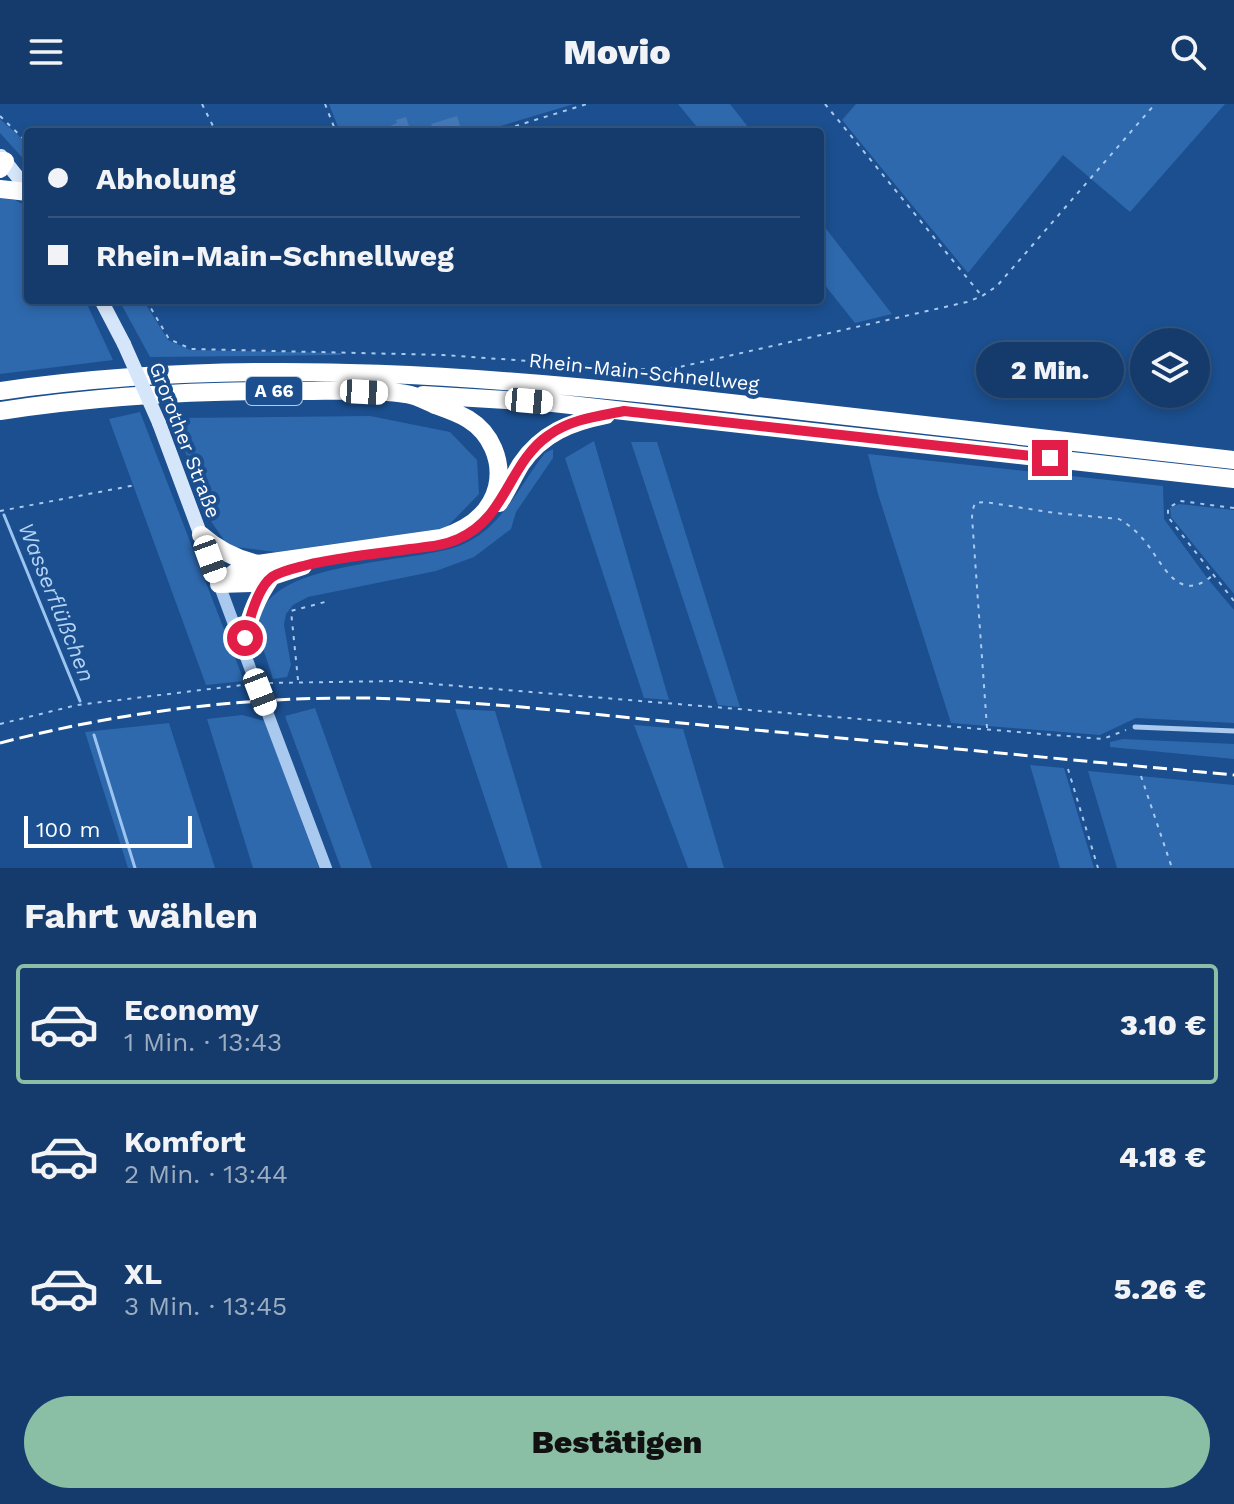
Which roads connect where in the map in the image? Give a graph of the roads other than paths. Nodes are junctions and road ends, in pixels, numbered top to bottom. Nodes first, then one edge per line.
1 (1, 162) edge
2 (24, 187) edge
3 (0, 189) edge
4 (24, 191) edge
5 (103, 304) edge
6 (1, 391) edge
7 (409, 394) junction
8 (0, 411) edge
9 (624, 411) junction
10 (1234, 460) edge
11 (1234, 479) edge
12 (201, 535) junction
13 (265, 570) junction
14 (219, 584) junction
15 (244, 651) junction
16 (1135, 727) road end
17 (1234, 731) edge
18 (326, 868) edge

1 - 2 main road
3 - 4 highway
5 - 12 main road, Grorother Straße, bridge
6 - 10 highway, Rhein-Main-Schnellweg / A 66
7 - 8 highway, A 66
7 - 9 highway, Rhein-Main-Schnellweg / A 66
7 - 13 highway
9 - 11 highway, Rhein-Main-Schnellweg / A 66
9 - 13 highway
12 - 13 highway
12 - 14 main road, Grorother Straße
13 - 14 highway
13 - 15 highway
14 - 15 street, Grorother Straße
15 - 18 street, Grorother Straße, bridge
16 - 17 lane

